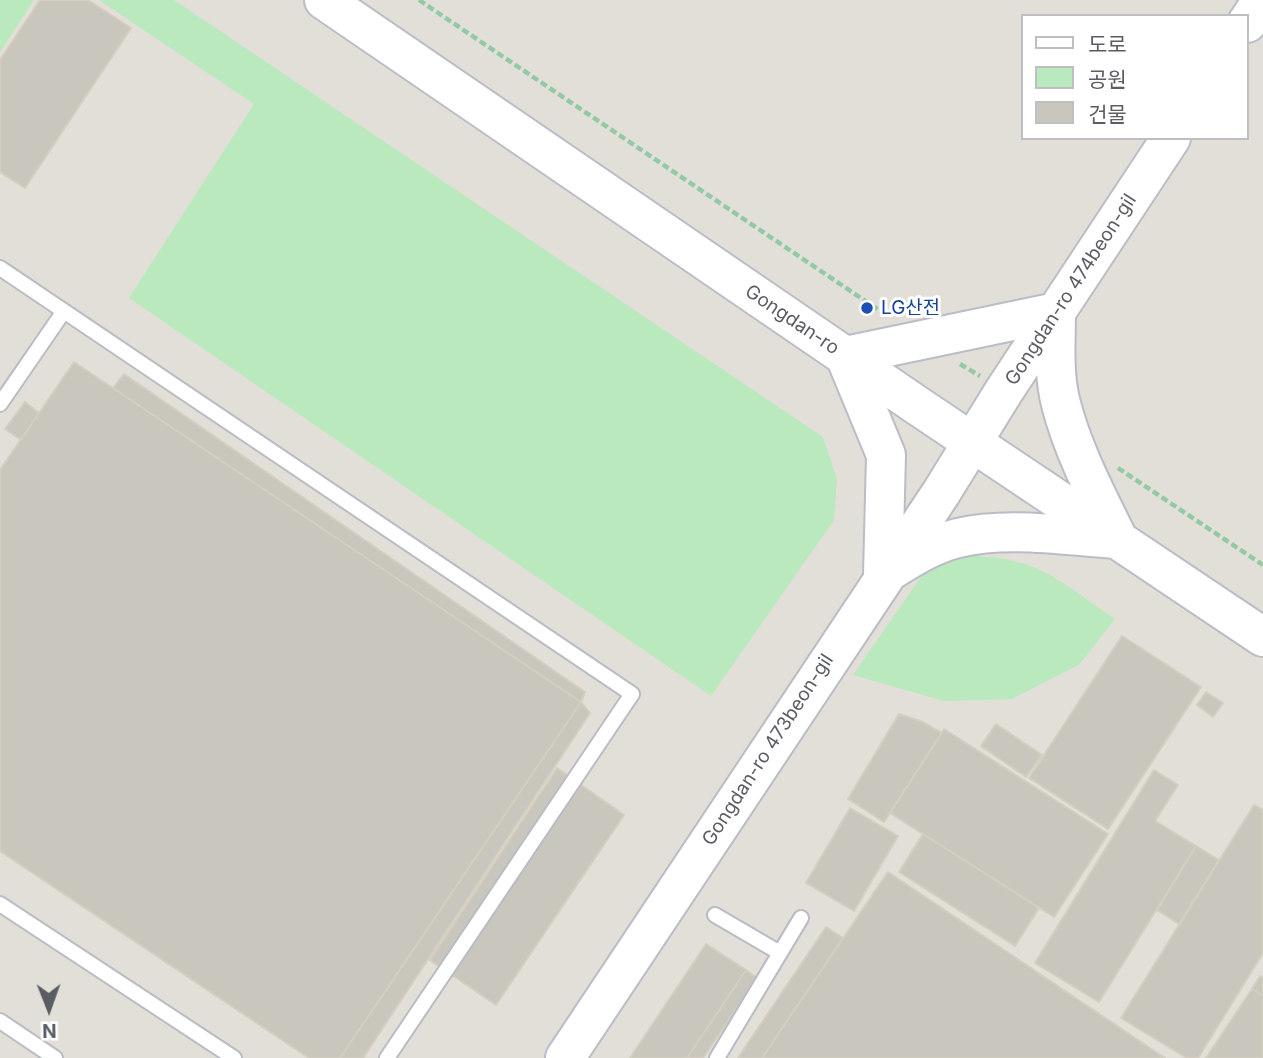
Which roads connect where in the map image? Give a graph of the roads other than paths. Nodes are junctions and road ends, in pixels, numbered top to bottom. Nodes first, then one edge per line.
1 (324, 0) edge
2 (1262, 0) edge
3 (1249, 20) edge
4 (1170, 140) edge
5 (0, 268) edge
6 (64, 311) junction
7 (1056, 312) junction
8 (845, 356) junction
9 (0, 404) edge
10 (973, 442) junction
11 (1118, 540) junction
12 (883, 575) junction
13 (1263, 637) edge
14 (0, 904) edge
15 (715, 915) dead end
16 (801, 918) dead end
17 (780, 953) junction
18 (0, 1021) edge
19 (55, 1058) edge
20 (234, 1058) edge
21 (387, 1058) edge
22 (565, 1058) edge
23 (717, 1058) edge

1 - 8 main road, Gongdan-ro
2 - 3 main road
4 - 7 main road, Gongdan-ro 474beon-gil
5 - 6 lane
6 - 9 lane
6 - 21 lane
7 - 8 main road
7 - 10 main road, Gongdan-ro 474beon-gil
7 - 11 main road
8 - 10 main road, Gongdan-ro
8 - 12 main road
10 - 11 main road, Gongdan-ro
10 - 12 main road, Gongdan-ro 473beon-gil
11 - 12 main road
11 - 13 main road, Gongdan-ro
12 - 22 main road, Gongdan-ro 473beon-gil
14 - 20 lane
15 - 17 lane
16 - 17 lane
17 - 23 lane
18 - 19 lane

